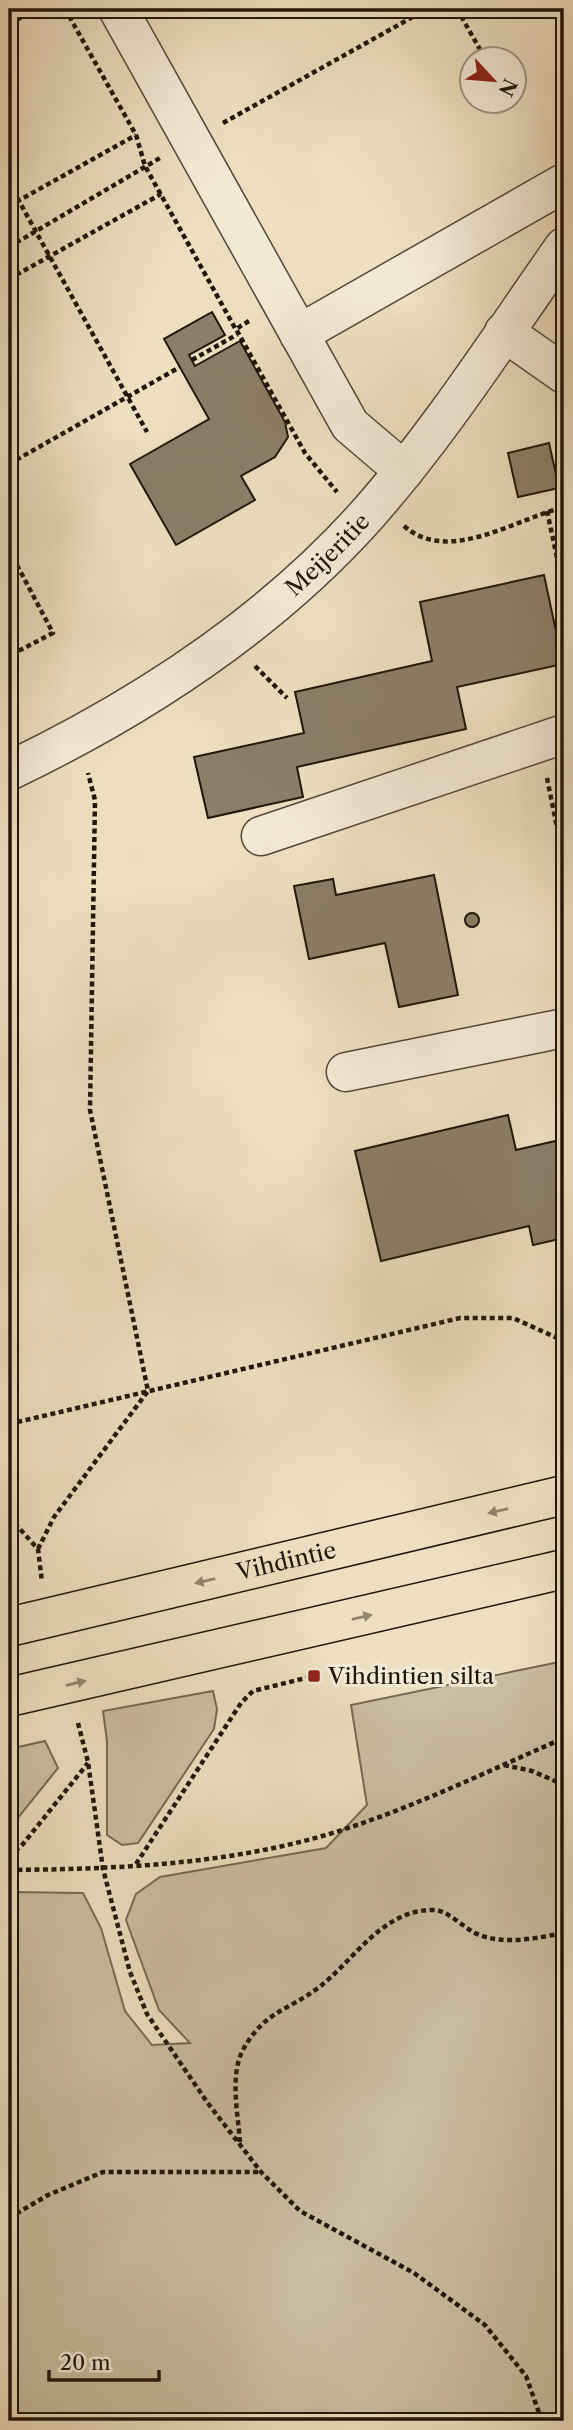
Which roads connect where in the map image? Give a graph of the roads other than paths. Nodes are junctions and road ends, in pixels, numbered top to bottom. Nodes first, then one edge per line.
1 (118, 9) edge
2 (564, 183) edge
3 (564, 247) edge
4 (504, 332) junction
5 (299, 334) junction
6 (564, 373) edge
7 (404, 471) junction
8 (557, 735) edge
9 (9, 771) edge
10 (261, 836) dead end
11 (564, 1028) edge
12 (346, 1072) dead end
13 (564, 1495) edge
14 (564, 1569) edge
15 (9, 1627) edge
16 (9, 1697) edge

1 - 5 street
2 - 5 street
3 - 4 street, Meijeritie
4 - 6 street
4 - 7 street, Meijeritie
5 - 7 street
7 - 9 street, Meijeritie
8 - 10 street
11 - 12 street
13 -> 15 main road, Vihdintie
16 -> 14 main road

